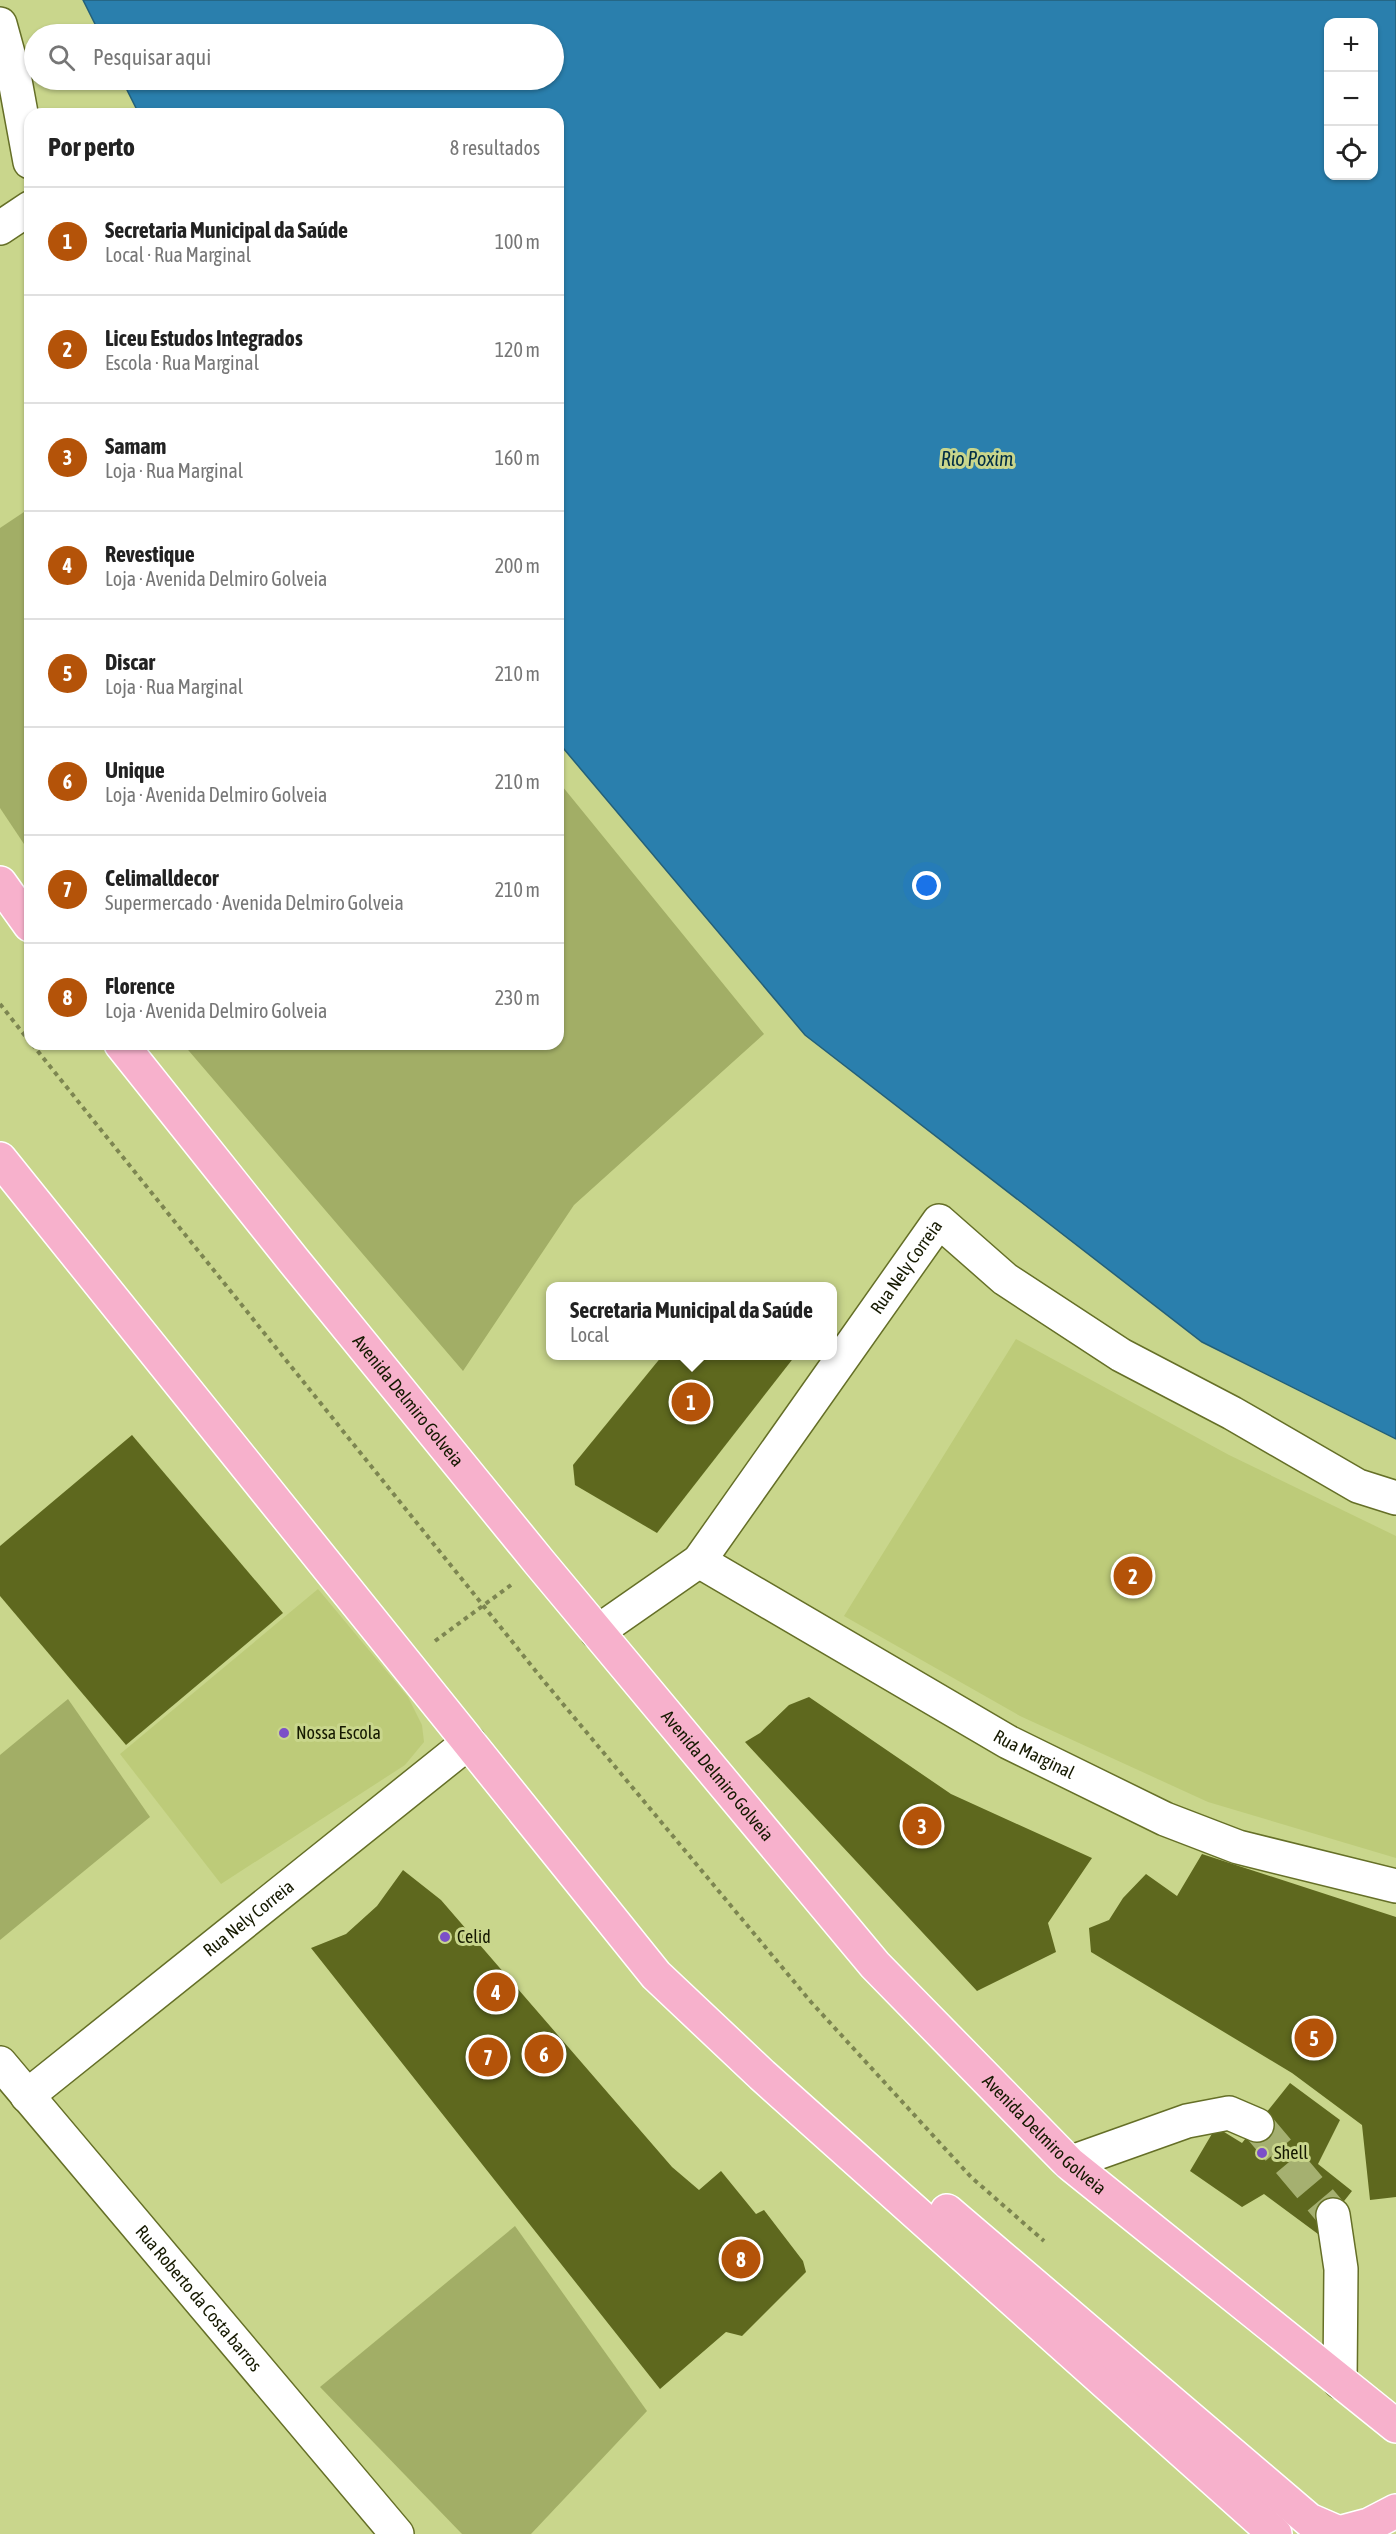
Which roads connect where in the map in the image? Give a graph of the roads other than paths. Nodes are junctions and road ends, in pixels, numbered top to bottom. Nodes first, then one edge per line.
1 (0, 24) edge
2 (24, 129) edge
3 (24, 212) edge
4 (0, 228) edge
5 (0, 882) edge
6 (24, 916) edge
7 (127, 1050) edge
8 (0, 1160) edge
9 (1396, 1498) edge
10 (699, 1561) junction
11 (597, 1632) junction
12 (469, 1742) junction
13 (1396, 1887) edge
14 (0, 2063) edge
15 (27, 2096) junction
16 (1257, 2125) tunnel mouth
17 (1069, 2163) junction
18 (881, 2182) junction
19 (1334, 2215) tunnel mouth
20 (1340, 2382) junction
21 (1396, 2426) edge
22 (1396, 2511) edge
23 (398, 2534) edge
24 (1275, 2534) edge

1 - 2 street
3 - 4 street
5 - 6 main road
7 - 11 main road, Avenida Delmiro Golveia
8 - 12 main road
9 - 10 street, Rua Nely Correia
10 - 11 street, Rua Nely Correia
10 - 13 street, Rua Marginal
11 - 17 main road, Avenida Delmiro Golveia
12 - 15 street, Rua Nely Correia
12 - 18 main road
14 - 15 street, Rua Roberto da Costa barros
15 - 23 street, Rua Roberto da Costa barros
16 - 17 street
17 - 20 main road, Avenida Delmiro Golveia
18 - 22 main road
18 - 24 main road
19 - 20 street
20 - 21 main road, Avenida Delmiro Golveia

